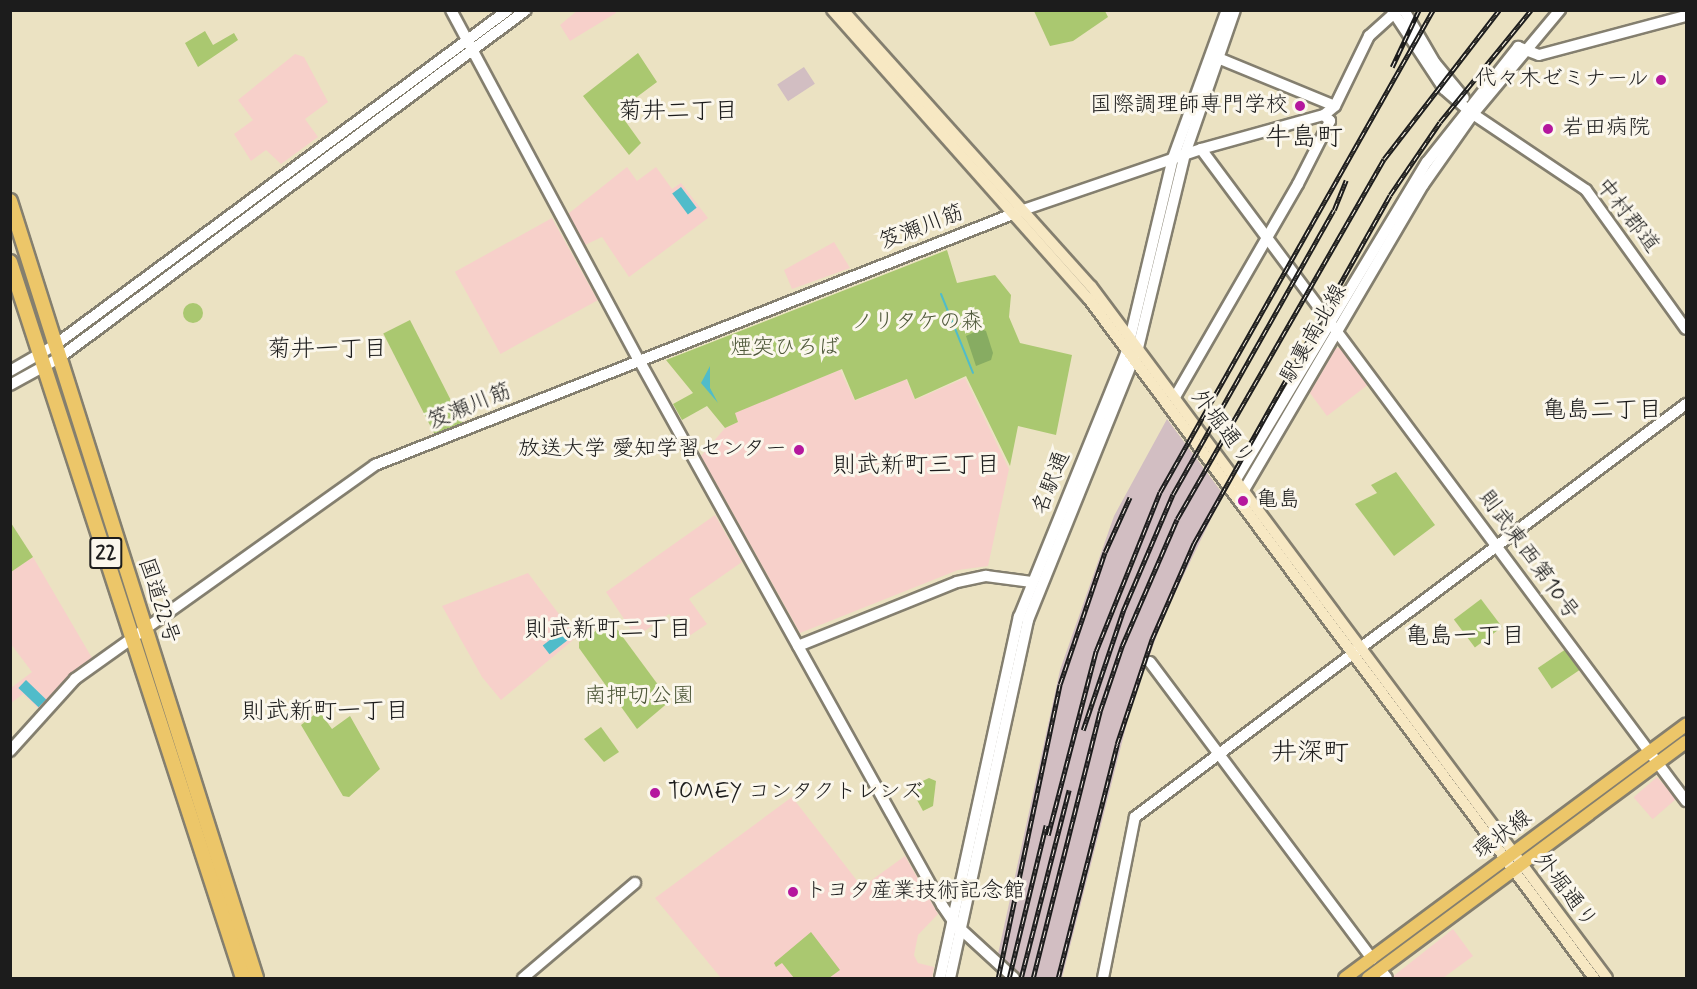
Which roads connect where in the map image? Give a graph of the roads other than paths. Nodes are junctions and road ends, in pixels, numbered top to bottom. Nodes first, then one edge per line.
1 (451, 10) edge
2 (508, 10) edge
3 (526, 10) edge
4 (832, 10) edge
5 (843, 10) edge
6 (1227, 10) edge
7 (1235, 10) edge
8 (1560, 10) edge
9 (1397, 11) edge
10 (1686, 16) edge
11 (469, 45) junction
12 (1522, 50) junction
13 (1218, 58) junction
14 (1335, 106) junction
15 (1472, 109) junction
16 (1324, 115) junction
17 (1201, 149) junction
18 (1185, 154) junction
19 (1173, 158) junction
20 (1419, 182) junction
21 (10, 201) edge
22 (1018, 212) junction
23 (1267, 237) junction
24 (10, 262) edge
25 (1330, 321) junction
26 (1686, 329) edge
27 (1338, 331) junction
28 (1130, 338) junction
29 (1138, 348) junction
30 (57, 351) junction
31 (1130, 356) junction
32 (43, 360) junction
33 (639, 360) junction
34 (10, 371) edge
35 (10, 385) edge
36 (1175, 397) junction
37 (1685, 405) edge
38 (1236, 487) junction
39 (1496, 546) junction
40 (1032, 582) junction
41 (145, 627) junction
42 (133, 635) junction
43 (798, 646) junction
44 (1356, 651) junction
45 (1150, 662) dead end
46 (1686, 725) edge
47 (1686, 742) edge
48 (10, 751) edge
49 (1650, 752) junction
50 (1219, 754) junction
51 (1658, 763) junction
52 (1686, 801) edge
53 (1509, 857) junction
54 (1517, 868) junction
55 (635, 883) dead end
56 (958, 926) junction
57 (1372, 958) junction
58 (1384, 974) edge
59 (243, 978) edge
60 (256, 978) edge
61 (523, 978) edge
62 (940, 978) edge
63 (950, 978) edge
64 (1014, 978) edge
65 (1103, 978) edge
66 (1345, 978) edge
67 (1368, 978) edge
68 (1594, 978) edge
69 (1607, 978) edge

1 - 11 street
2 - 11 street
3 - 11 street
4 - 22 main road, 外堀通り
5 - 22 main road, 外堀通り
6 - 19 street, 名駅通
7 - 13 street, 名駅通
8 - 12 street
9 - 14 street
9 - 15 street, 中村郡道
10 - 12 street
11 - 30 street
11 - 33 street
12 - 15 street
13 - 14 street
13 - 18 street, 名駅通
14 - 16 street, 笈瀬川筋
15 - 20 street
15 - 26 street, 中村郡道
16 - 17 street, 笈瀬川筋
16 - 23 street
17 - 18 street, 笈瀬川筋
17 - 23 street, 則武東西第10号
18 - 19 street, 笈瀬川筋
18 - 29 street, 名駅通
19 - 22 street, 笈瀬川筋
19 - 28 street, 名駅通
20 - 25 street, 駅裏南北線
20 - 27 street, 駅裏南北線
21 - 30 highway, 国道22号 / 22
22 - 28 main road, 外堀通り
22 - 31 main road, 外堀通り
22 - 33 street, 笈瀬川筋
23 - 25 street, 則武東西第10号
23 - 36 street
24 - 32 highway, 国道22号 / 22
25 - 27 street, 則武東西第10号
25 - 38 street, 駅裏南北線
27 - 38 street, 駅裏南北線
27 - 39 street, 則武東西第10号
28 - 29 main road, 外堀通り
28 - 31 street, 名駅通
29 - 31 street, 名駅通
29 - 36 main road, 外堀通り
30 - 32 street
30 - 41 highway, 国道22号 / 22
31 - 38 main road, 外堀通り
31 - 40 street, 名駅通
31 - 56 street, 名駅通
32 - 34 street
32 - 35 street
32 - 42 highway, 国道22号 / 22
33 - 41 street, 笈瀬川筋
33 - 43 street
36 - 38 main road, 外堀通り
37 - 39 street
38 - 44 main road, 外堀通り
39 - 44 street
39 - 49 street, 則武東西第10号
40 - 43 street
40 - 56 street, 名駅通
41 - 42 street, 笈瀬川筋
41 - 60 highway, 国道22号 / 22
42 - 48 street, 笈瀬川筋
42 - 59 highway, 国道22号 / 22
43 - 56 street
44 - 50 street
44 - 53 main road, 外堀通り
45 - 50 street
46 - 49 main road, 環状線
47 - 51 main road, 環状線
49 - 51 street, 則武東西第10号
49 - 53 main road, 環状線
50 - 57 street
50 - 65 street
51 - 52 street, 則武東西第10号
51 - 54 main road, 環状線
53 - 54 main road, 外堀通り
53 - 57 main road, 環状線
54 - 58 main road, 環状線
54 - 68 main road, 外堀通り
54 - 69 main road, 外堀通り
55 - 61 street
56 - 62 street, 名駅通
56 - 63 street, 名駅通
56 - 64 street
57 - 66 main road, 環状線
58 - 67 main road, 環状線

